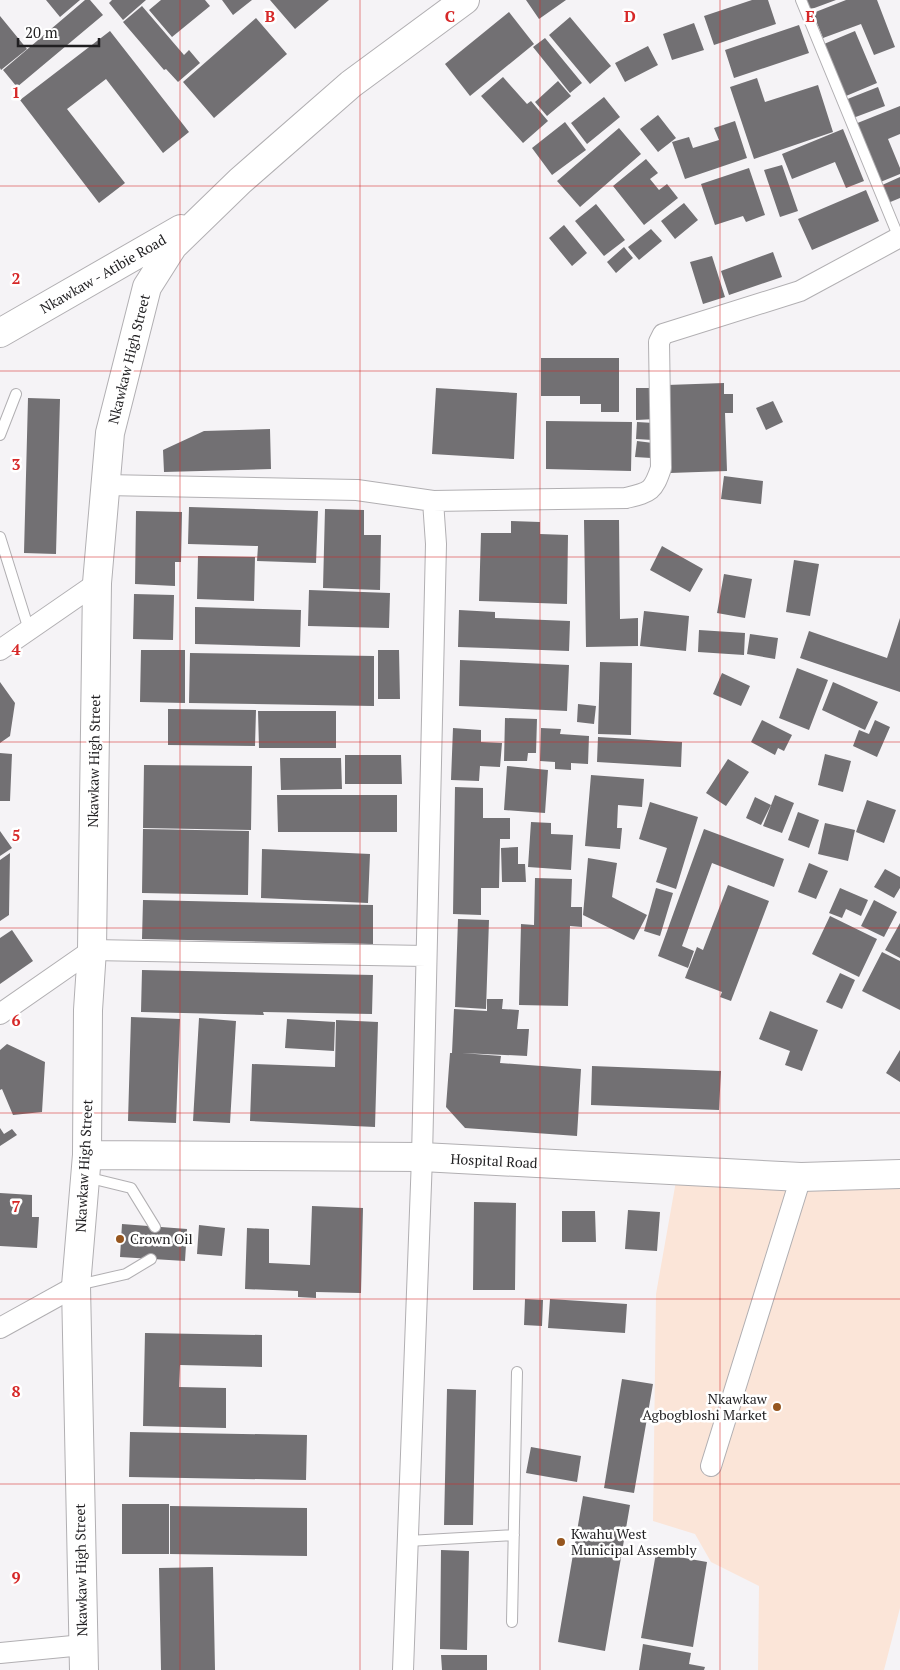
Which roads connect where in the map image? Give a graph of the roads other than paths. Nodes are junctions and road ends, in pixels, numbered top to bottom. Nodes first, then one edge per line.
1 (801, 0) edge
2 (457, 3) edge
3 (206, 214) junction
4 (900, 238) edge
5 (0, 333) edge
6 (16, 394) dead end
7 (0, 435) edge
8 (105, 485) junction
9 (433, 501) junction
10 (0, 537) edge
11 (97, 583) junction
12 (29, 630) junction
13 (0, 650) edge
14 (92, 950) junction
15 (426, 956) junction
16 (0, 1014) edge
17 (422, 1157) junction
18 (86, 1166) junction
19 (900, 1174) edge
20 (801, 1177) junction
21 (155, 1227) dead end
22 (151, 1259) dead end
23 (76, 1286) junction
24 (0, 1328) edge
25 (517, 1372) dead end
26 (711, 1466) dead end
27 (514, 1535) junction
28 (408, 1541) junction
29 (512, 1622) dead end
30 (0, 1652) edge
31 (83, 1657) edge
32 (403, 1670) edge

1 - 4 lane
2 - 3 main road, Nkawkaw High Street
3 - 5 main road, Nkawkaw - Atibie Road
3 - 8 main road, Nkawkaw High Street
4 - 9 street
6 - 7 lane
8 - 9 street
8 - 11 main road, Nkawkaw High Street
9 - 15 street
10 - 12 lane
11 - 12 street
11 - 14 main road, Nkawkaw High Street
12 - 13 street
14 - 15 street
14 - 16 street
14 - 18 main road, Nkawkaw High Street
15 - 17 street
17 - 18 main road, Hospital Road
17 - 20 main road, Hospital Road
17 - 28 street
18 - 21 lane
18 - 23 main road, Nkawkaw High Street
19 - 20 main road, Hospital Road
20 - 26 street
22 - 23 lane
23 - 24 street
23 - 31 main road, Nkawkaw High Street
25 - 27 lane
27 - 28 lane
27 - 29 lane
28 - 32 street
30 - 31 street

